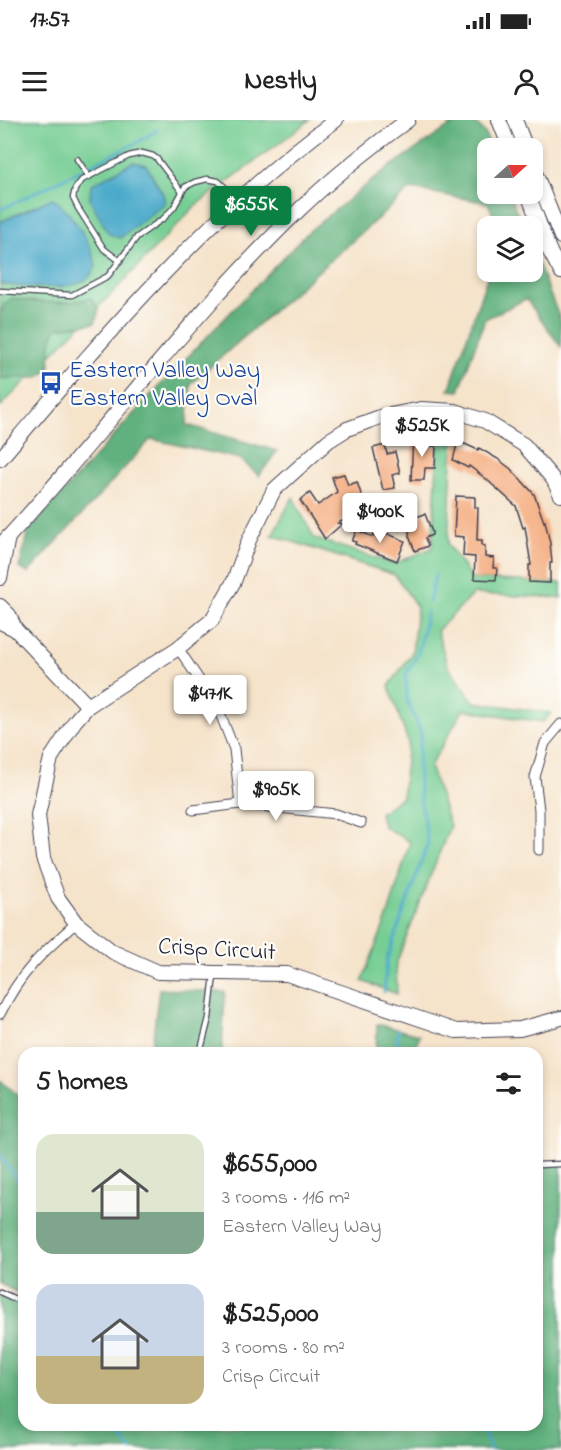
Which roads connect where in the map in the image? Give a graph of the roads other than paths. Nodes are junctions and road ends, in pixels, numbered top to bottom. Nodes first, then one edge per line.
1 (336, 120) edge
2 (408, 120) edge
3 (515, 120) edge
4 (500, 122) edge
5 (506, 138) edge
6 (522, 138) edge
7 (79, 161) dead end
8 (87, 174) junction
9 (183, 192) junction
10 (543, 192) edge
11 (238, 200) junction
12 (532, 204) edge
13 (561, 237) edge
14 (120, 261) junction
15 (561, 272) edge
16 (0, 291) edge
17 (0, 459) edge
18 (561, 495) edge
19 (4, 541) edge
20 (0, 578) edge
21 (0, 606) edge
22 (0, 622) edge
23 (15, 629) junction
24 (178, 648) junction
25 (88, 706) junction
26 (561, 724) edge
27 (240, 804) junction
28 (193, 810) dead end
29 (361, 823) dead end
30 (539, 850) dead end
31 (76, 923) junction
32 (215, 972) junction
33 (0, 1014) edge
34 (561, 1017) edge
35 (202, 1047) edge
36 (561, 1164) edge
37 (543, 1165) edge
38 (0, 1292) edge
39 (18, 1300) edge

1 - 11 street
2 - 19 street
3 - 6 street
4 - 5 street
7 - 8 lane
8 - 9 lane
8 - 14 lane
9 - 11 lane
9 - 14 lane
10 - 13 street
11 - 17 street
12 - 15 street
14 - 16 lane
18 - 24 street, Crisp Circuit
19 - 20 street
21 - 23 street
22 - 23 street
23 - 25 street
24 - 25 street, Crisp Circuit
24 - 27 street
25 - 31 street, Crisp Circuit
26 - 30 street
27 - 28 street
27 - 29 street
31 - 32 street, Crisp Circuit
31 - 33 street
32 - 34 street, Crisp Circuit
32 - 35 lane
36 - 37 lane
38 - 39 lane

